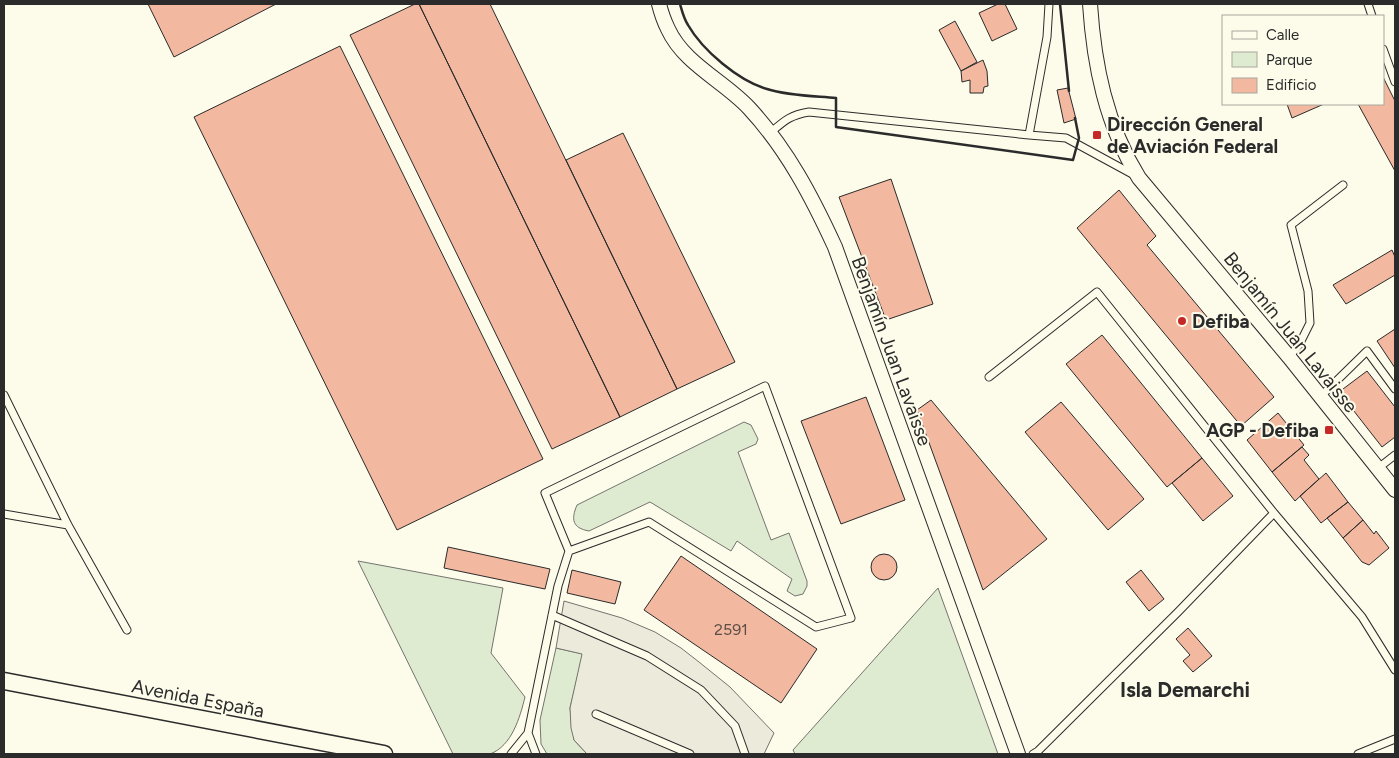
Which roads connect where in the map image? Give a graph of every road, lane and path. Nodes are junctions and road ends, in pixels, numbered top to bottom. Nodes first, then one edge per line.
1 (658, 4) edge
2 (1049, 4) edge
3 (1090, 4) edge
4 (1384, 52) edge
5 (1395, 82) edge
6 (770, 133) junction
7 (1029, 135) junction
8 (1139, 178) junction
9 (1343, 185) dead end
10 (1289, 357) junction
11 (989, 376) dead end
12 (1395, 389) edge
13 (4, 395) edge
14 (1320, 397) junction
15 (1395, 455) edge
16 (1378, 469) junction
17 (1395, 490) edge
18 (1274, 513) junction
19 (4, 514) edge
20 (68, 525) junction
21 (570, 551) junction
22 (552, 616) junction
23 (127, 630) dead end
24 (1395, 670) edge
25 (4, 681) edge
26 (596, 714) dead end
27 (528, 733) junction
28 (1395, 739) edge
29 (384, 754) edge
30 (511, 754) edge
31 (536, 754) edge
32 (690, 754) edge
33 (745, 754) edge
34 (1018, 754) edge
35 (1033, 754) edge
36 (1358, 754) edge

1 - 6 street, Benjamín Juan Lavaisse
2 - 7 lane
3 - 8 street, Benjamín Juan Lavaisse
4 - 5 lane
6 - 7 lane
6 - 34 street, Benjamín Juan Lavaisse
7 - 8 lane
8 - 10 street, Benjamín Juan Lavaisse
9 - 10 lane
10 - 14 street, Benjamín Juan Lavaisse
11 - 18 lane
12 - 14 lane
13 - 20 lane
14 - 16 street, Benjamín Juan Lavaisse
15 - 16 lane
16 - 17 street, Benjamín Juan Lavaisse
18 - 24 lane
18 - 35 lane
19 - 20 lane
20 - 23 lane
21 - 21 lane
21 - 22 lane
22 - 27 lane
22 - 33 lane
25 - 29 street, Avenida España
26 - 32 lane
27 - 30 lane
27 - 31 lane
28 - 36 lane

